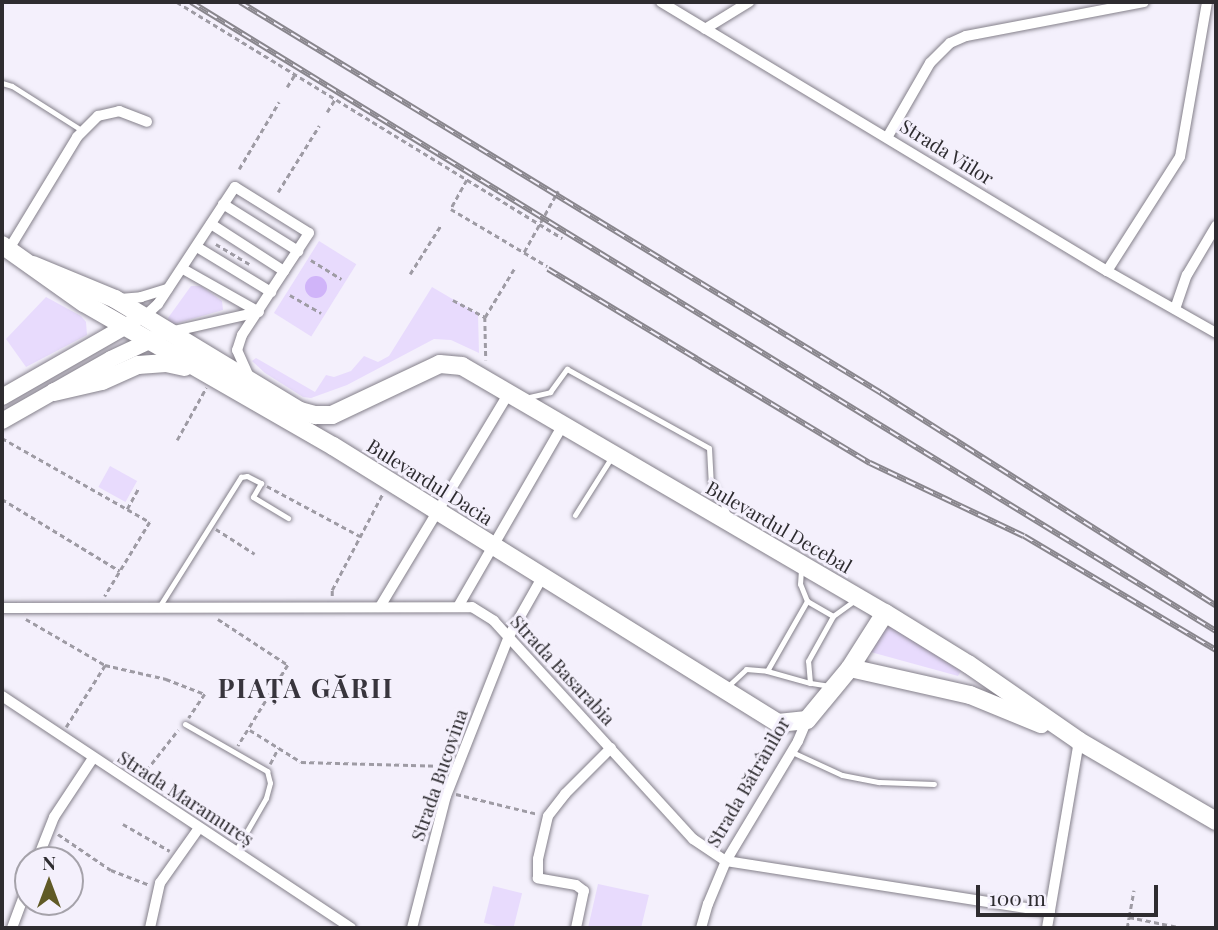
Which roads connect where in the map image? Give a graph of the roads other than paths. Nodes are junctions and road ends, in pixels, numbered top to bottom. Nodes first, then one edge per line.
1 (660, 2) edge
2 (749, 2) edge
3 (1144, 2) edge
4 (1207, 2) edge
5 (705, 29) junction
6 (2, 83) edge
7 (147, 122) dead end
8 (83, 131) junction
9 (888, 136) junction
10 (223, 204) junction
11 (211, 224) junction
12 (1214, 231) edge
13 (5, 247) edge
14 (197, 247) junction
15 (298, 251) junction
16 (33, 265) junction
17 (183, 269) junction
18 (284, 271) junction
19 (1107, 271) junction
20 (168, 289) junction
21 (271, 292) junction
22 (115, 299) junction
23 (1175, 309) junction
24 (259, 312) junction
25 (145, 316) junction
26 (124, 327) junction
27 (170, 332) junction
28 (1216, 333) edge
29 (148, 341) junction
30 (206, 374) junction
31 (252, 382) junction
32 (54, 392) junction
33 (515, 396) junction
34 (2, 397) edge
35 (332, 415) junction
36 (2, 421) edge
37 (563, 425) junction
38 (333, 446) junction
39 (613, 455) junction
40 (437, 511) junction
41 (575, 515) dead end
42 (288, 518) dead end
43 (732, 524) junction
44 (492, 545) junction
45 (801, 564) junction
46 (543, 576) junction
47 (859, 597) junction
48 (807, 601) junction
49 (381, 605) junction
50 (459, 605) junction
51 (159, 607) junction
52 (7, 608) edge
53 (885, 612) junction
54 (833, 616) junction
55 (509, 636) junction
56 (850, 667) junction
57 (767, 671) junction
58 (810, 683) junction
59 (835, 687) junction
60 (725, 690) junction
61 (2, 696) edge
62 (807, 720) junction
63 (185, 724) road end
64 (1079, 741) junction
65 (611, 748) junction
66 (792, 751) junction
67 (93, 758) junction
68 (934, 784) dead end
69 (1216, 821) edge
70 (199, 828) junction
71 (43, 846) edge
72 (235, 851) junction
73 (726, 861) junction
74 (1050, 912) junction
75 (150, 928) edge
76 (351, 928) edge
77 (412, 928) edge
78 (576, 928) edge
79 (701, 928) edge
80 (1047, 928) edge

1 - 5 street, Strada Viilor
2 - 5 street
3 - 9 street
4 - 19 street
5 - 9 street, Strada Viilor
6 - 8 lane
7 - 8 street
8 - 13 street
9 - 19 street, Strada Viilor
10 - 11 street
10 - 15 street
10 - 15 street
11 - 14 street
11 - 18 street
12 - 23 street
13 - 16 main road, Bulevardul Dacia
14 - 17 street
14 - 21 street
15 - 18 street
16 - 22 main road, Bulevardul Dacia
16 - 26 main road, Bulevardul Dacia
17 - 20 street
17 - 24 street
18 - 21 street
19 - 23 street, Strada Viilor
20 - 22 street
20 - 25 street
21 - 24 street
22 - 25 main road, Bulevardul Dacia
23 - 28 street, Strada Viilor
24 - 27 street
24 - 31 street
25 - 26 street
25 - 27 main road, Bulevardul Dacia
26 - 29 main road, Bulevardul Dacia
26 - 34 street
27 - 29 street
27 - 31 main road, Bulevardul Dacia
29 - 30 main road, Bulevardul Dacia
29 - 32 street
30 - 32 main road
30 - 38 main road, Bulevardul Dacia
31 - 35 main road, Bulevardul Dacia
32 - 36 street
33 - 35 main road, Bulevardul Decebal
33 - 37 main road, Bulevardul Decebal
33 - 40 street
33 - 43 lane
35 - 38 main road
37 - 39 main road, Bulevardul Decebal
37 - 44 street
38 - 40 main road, Bulevardul Dacia
39 - 41 lane
39 - 43 main road, Bulevardul Decebal
40 - 44 main road, Bulevardul Dacia
40 - 49 street
42 - 51 lane
43 - 45 main road, Bulevardul Decebal
44 - 46 main road, Bulevardul Dacia
44 - 50 street
45 - 47 main road, Bulevardul Decebal
45 - 48 lane
46 - 55 street, Strada Bucovina
46 - 60 main road, Bulevardul Dacia
47 - 53 main road, Bulevardul Decebal
47 - 54 lane
48 - 54 lane
48 - 57 lane
49 - 50 street, Strada Basarabia
49 - 51 street, Strada Basarabia
50 - 55 street, Strada Basarabia
51 - 52 street, Strada Basarabia
53 - 56 main road, Strada Bătrânilor
53 - 64 main road, Bulevardul Decebal
54 - 58 lane
55 - 65 street, Strada Basarabia
55 - 77 street, Strada Bucovina
56 - 59 main road, Strada Bătrânilor
56 - 64 main road, Bulevardul Decebal
57 - 58 lane
57 - 60 lane
58 - 59 lane
59 - 62 main road, Strada Bătrânilor
60 - 62 main road, Bulevardul Dacia
61 - 67 street, Strada Maramureș
62 - 66 street, Strada Bătrânilor
63 - 72 lane
64 - 69 main road, Bulevardul Decebal
64 - 74 street
65 - 73 street, Strada Basarabia
65 - 78 street
66 - 68 lane
66 - 73 street, Strada Bătrânilor
67 - 70 street, Strada Maramureș
67 - 71 street
70 - 72 street, Strada Maramureș
70 - 75 street
72 - 76 street, Strada Maramureș
73 - 74 street, Strada Basarabia
73 - 79 street, Strada Bătrânilor
74 - 80 street

